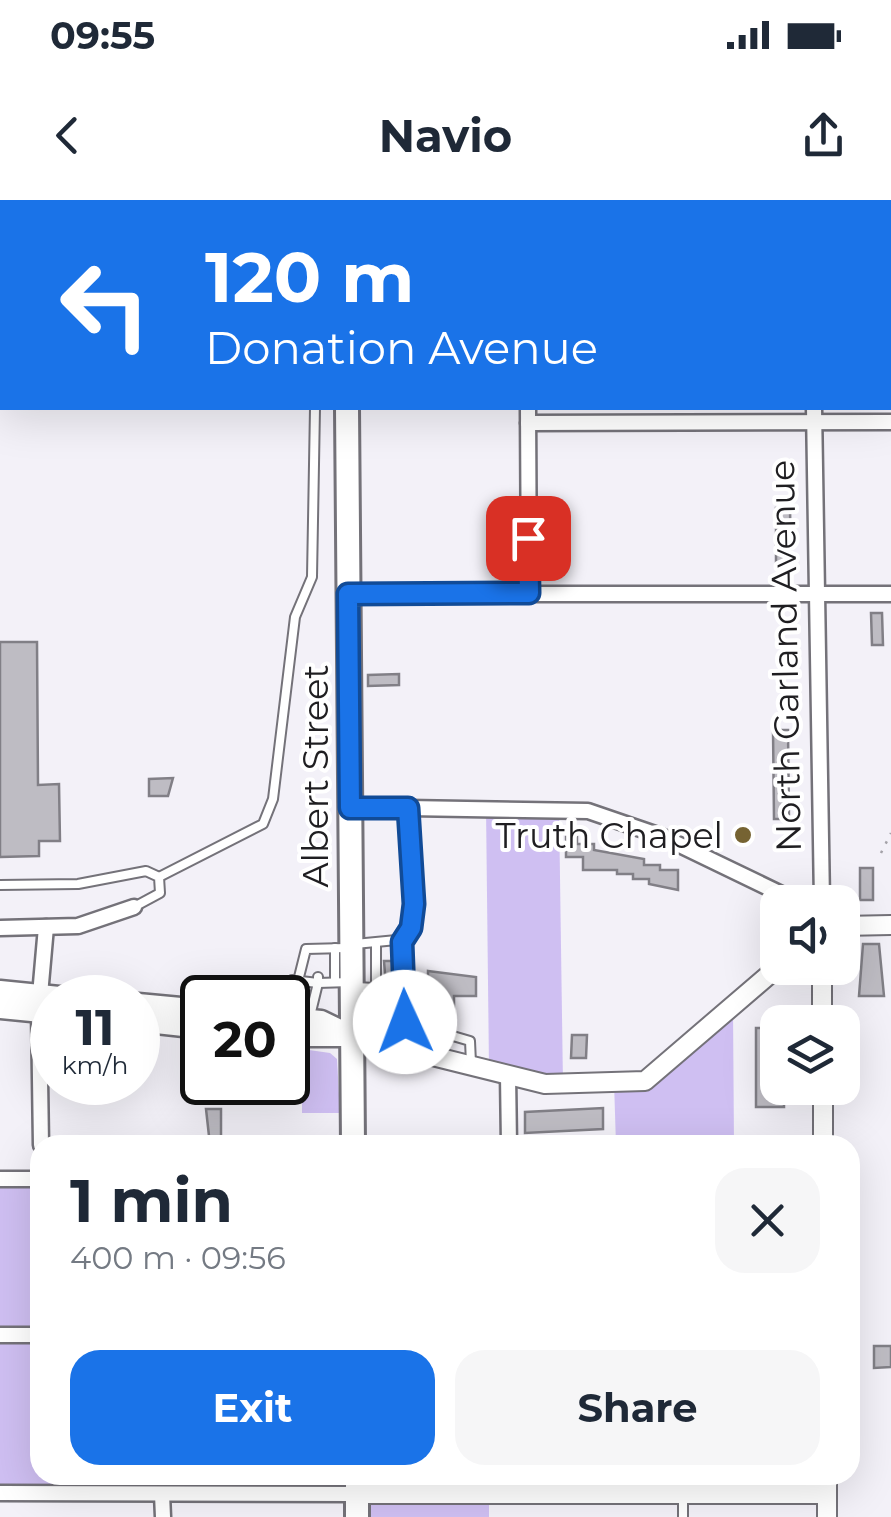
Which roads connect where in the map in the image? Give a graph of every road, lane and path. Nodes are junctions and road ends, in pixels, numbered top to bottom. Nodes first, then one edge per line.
1 (315, 410) edge
2 (347, 410) edge
3 (528, 415) edge
4 (814, 416) edge
5 (891, 422) edge
6 (529, 593) junction
7 (348, 594) junction
8 (816, 594) junction
9 (891, 594) edge
10 (350, 808) junction
11 (408, 808) junction
12 (891, 834) edge
13 (881, 853) dead end
14 (159, 877) junction
15 (0, 885) edge
16 (763, 885) edge
17 (822, 885) edge
18 (134, 906) joint
19 (860, 926) edge
20 (891, 926) edge
21 (46, 927) junction
22 (0, 928) edge
23 (402, 942) junction
24 (376, 944) junction
25 (345, 947) junction
26 (319, 948) junction
27 (318, 962) dead end
28 (45, 975) edge
29 (300, 975) edge
30 (310, 980) edge
31 (318, 980) junction
32 (760, 982) edge
33 (345, 984) junction
34 (376, 988) junction
35 (0, 991) edge
36 (30, 1001) edge
37 (30, 1007) edge
38 (0, 1008) edge
39 (311, 1012) joint
40 (392, 1022) junction
41 (405, 1022) junction
42 (422, 1026) junction
43 (310, 1036) edge
44 (352, 1036) junction
45 (386, 1043) junction
46 (416, 1050) junction
47 (470, 1064) junction
48 (508, 1075) junction
49 (42, 1105) edge
50 (823, 1105) edge
51 (41, 1135) edge
52 (354, 1135) edge
53 (509, 1135) edge
54 (824, 1135) edge
55 (0, 1179) edge
56 (30, 1180) edge
57 (0, 1335) edge
58 (30, 1335) edge
59 (827, 1485) edge
60 (0, 1494) edge
61 (162, 1494) junction
62 (683, 1494) junction
63 (827, 1494) junction
64 (357, 1495) edge
65 (163, 1517) edge
66 (683, 1517) edge
67 (827, 1517) edge

1 - 14 lane
2 - 7 main road, Albert Street
3 - 4 street
3 - 6 street
4 - 5 street
4 - 8 street, North Garland Avenue
6 - 7 street
6 - 8 street
7 - 10 main road, Albert Street
8 - 9 street
8 - 17 street, North Garland Avenue
10 - 11 street
10 - 25 main road, Albert Street
11 - 16 street
11 - 23 lane
12 - 13 path
14 - 15 lane
14 - 18 lane
18 - 21 street
19 - 20 street
21 - 22 street
21 - 28 street
23 - 24 lane
23 - 41 lane
24 - 25 lane
24 - 34 lane
25 - 26 lane
25 - 33 main road, Albert Street
26 - 27 lane
26 - 29 lane
30 - 31 lane
31 - 33 lane
31 - 39 lane
32 - 48 street
33 - 34 lane
33 - 44 main road, Albert Street
34 - 40 lane
35 - 36 main road
37 - 38 main road
39 - 44 main road
40 - 41 lane
40 - 45 lane
41 - 42 lane
42 - 46 lane
42 - 47 lane
43 - 44 main road
44 - 45 street
44 - 52 main road, Albert Street
45 - 46 street
46 - 47 street
47 - 48 street
48 - 53 street
49 - 51 street
50 - 54 street
55 - 56 street
57 - 58 street
59 - 63 street
60 - 61 street
61 - 64 street
61 - 65 street
62 - 63 street
62 - 64 street
62 - 66 lane
63 - 67 street

